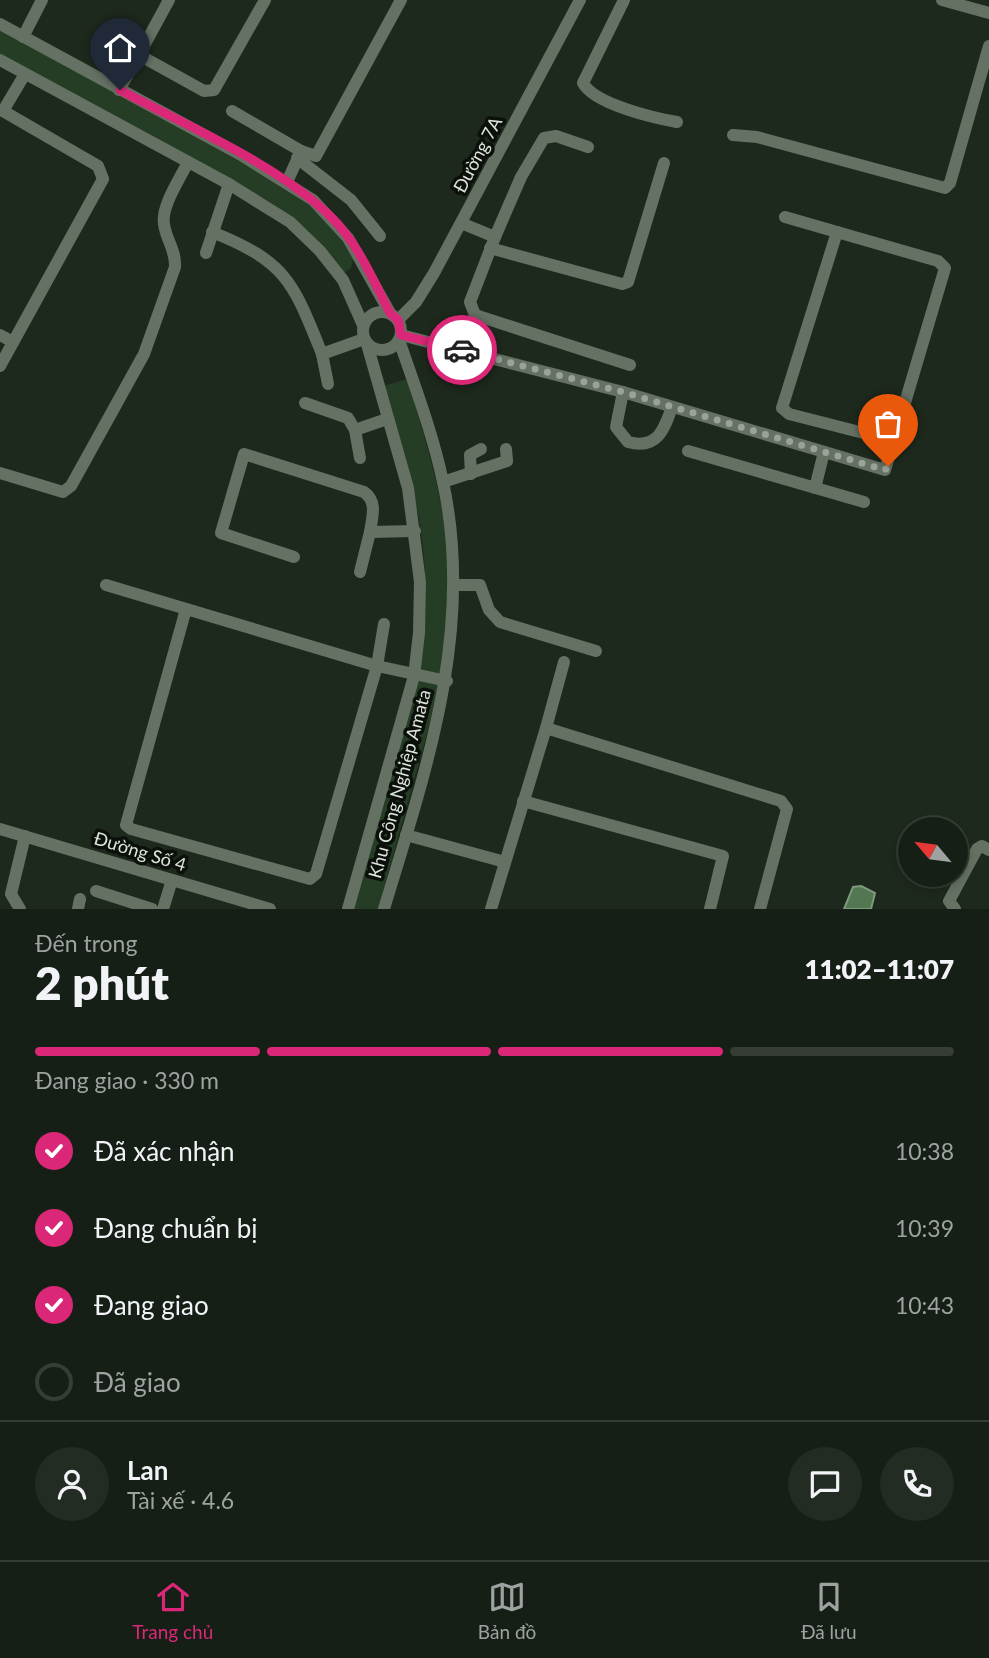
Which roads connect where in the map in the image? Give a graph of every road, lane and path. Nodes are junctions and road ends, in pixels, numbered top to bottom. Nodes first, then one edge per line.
1 (169, 0) edge
2 (265, 0) edge
3 (401, 0) edge
4 (580, 0) edge
5 (624, 0) edge
6 (942, 0) edge
7 (41, 1) edge
8 (989, 13) edge
9 (0, 24) edge
10 (23, 37) junction
11 (989, 46) edge
12 (139, 55) junction
13 (0, 60) edge
14 (25, 74) junction
15 (120, 90) junction
16 (2, 110) edge
17 (232, 111) dead end
18 (677, 122) dead end
19 (733, 135) dead end
20 (588, 147) dead end
21 (299, 154) junction
22 (188, 162) junction
23 (664, 163) dead end
24 (287, 182) junction
25 (229, 184) junction
26 (785, 217) dead end
27 (461, 223) junction
28 (212, 232) junction
29 (837, 232) junction
30 (380, 236) dead end
31 (492, 242) junction
32 (206, 253) dead end
33 (394, 317) junction
34 (0, 335) edge
35 (365, 336) junction
36 (400, 337) junction
37 (13, 342) junction
38 (322, 354) junction
39 (630, 365) dead end
40 (0, 366) edge
41 (328, 384) dead end
42 (623, 392) junction
43 (305, 403) dead end
44 (672, 407) junction
45 (387, 419) junction
46 (355, 430) junction
47 (895, 441) junction
48 (481, 449) dead end
49 (506, 449) dead end
50 (688, 451) dead end
51 (824, 452) junction
52 (360, 458) dead end
53 (0, 473) edge
54 (471, 474) junction
55 (443, 482) junction
56 (815, 488) junction
57 (864, 502) dead end
58 (415, 531) junction
59 (369, 532) junction
60 (294, 558) dead end
61 (360, 572) dead end
62 (107, 585) dead end
63 (454, 585) junction
64 (186, 609) junction
65 (384, 624) dead end
66 (596, 651) dead end
67 (564, 662) dead end
68 (377, 666) junction
69 (414, 676) junction
70 (447, 681) junction
71 (546, 729) junction
72 (523, 801) junction
73 (0, 829) edge
74 (406, 835) junction
75 (25, 836) junction
76 (989, 850) edge
77 (505, 862) junction
78 (172, 880) junction
79 (96, 891) dead end
80 (5, 893) edge
81 (20, 909) edge
82 (152, 909) edge
83 (163, 909) edge
84 (270, 909) edge
85 (348, 909) edge
86 (384, 909) edge
87 (491, 909) edge
88 (710, 909) edge
89 (760, 909) edge
90 (955, 909) edge

1 - 12 street
2 - 12 street
3 - 21 street
4 - 27 street, Đường 7A
5 - 18 street
6 - 8 street
7 - 10 street
9 - 10 street
10 - 15 street
11 - 19 street
12 - 15 street
13 - 14 street, Khu Công Nghiệp Amata
14 - 16 street
14 - 22 street, Khu Công Nghiệp Amata
15 - 24 street
16 - 37 street
17 - 21 street
20 - 31 street
21 - 24 street
21 - 30 street
22 - 25 street, Khu Công Nghiệp Amata
22 - 53 street
23 - 31 street
24 - 33 street
25 - 28 street
25 - 35 street, Khu Công Nghiệp Amata
26 - 29 street
27 - 31 street
27 - 33 street, Đường 7A
28 - 32 street
28 - 38 street
29 - 47 street
29 - 47 street
31 - 39 street
33 - 35 street
33 - 36 street, Khu Công Nghiệp Amata
34 - 37 street
35 - 36 street
35 - 38 street
35 - 45 street, Khu Công Nghiệp Amata
36 - 42 street
36 - 55 street, Khu Công Nghiệp Amata
37 - 40 street
38 - 41 street
42 - 44 street
42 - 44 street
43 - 46 street
44 - 51 street
45 - 46 street
45 - 58 street, Khu Công Nghiệp Amata
46 - 52 street
47 - 51 street
48 - 54 street
49 - 54 street
50 - 56 street
51 - 56 street
54 - 55 street
55 - 63 street, Khu Công Nghiệp Amata
56 - 57 street
58 - 59 street
58 - 69 street, Khu Công Nghiệp Amata
59 - 60 street
59 - 61 street
62 - 64 street
63 - 66 street
63 - 70 street, Khu Công Nghiệp Amata
64 - 68 street
64 - 68 street
65 - 68 street
67 - 71 street
68 - 69 street
69 - 70 street
69 - 85 street, Khu Công Nghiệp Amata
70 - 74 street, Khu Công Nghiệp Amata
71 - 72 street
71 - 89 street
72 - 77 street
72 - 88 street
73 - 75 street, Đường Số 4
74 - 77 street
74 - 86 street, Khu Công Nghiệp Amata
75 - 78 street, Đường Số 4
75 - 80 street
76 - 90 street
77 - 87 street
78 - 83 street
78 - 84 street, Đường Số 4
79 - 82 street
80 - 81 street

